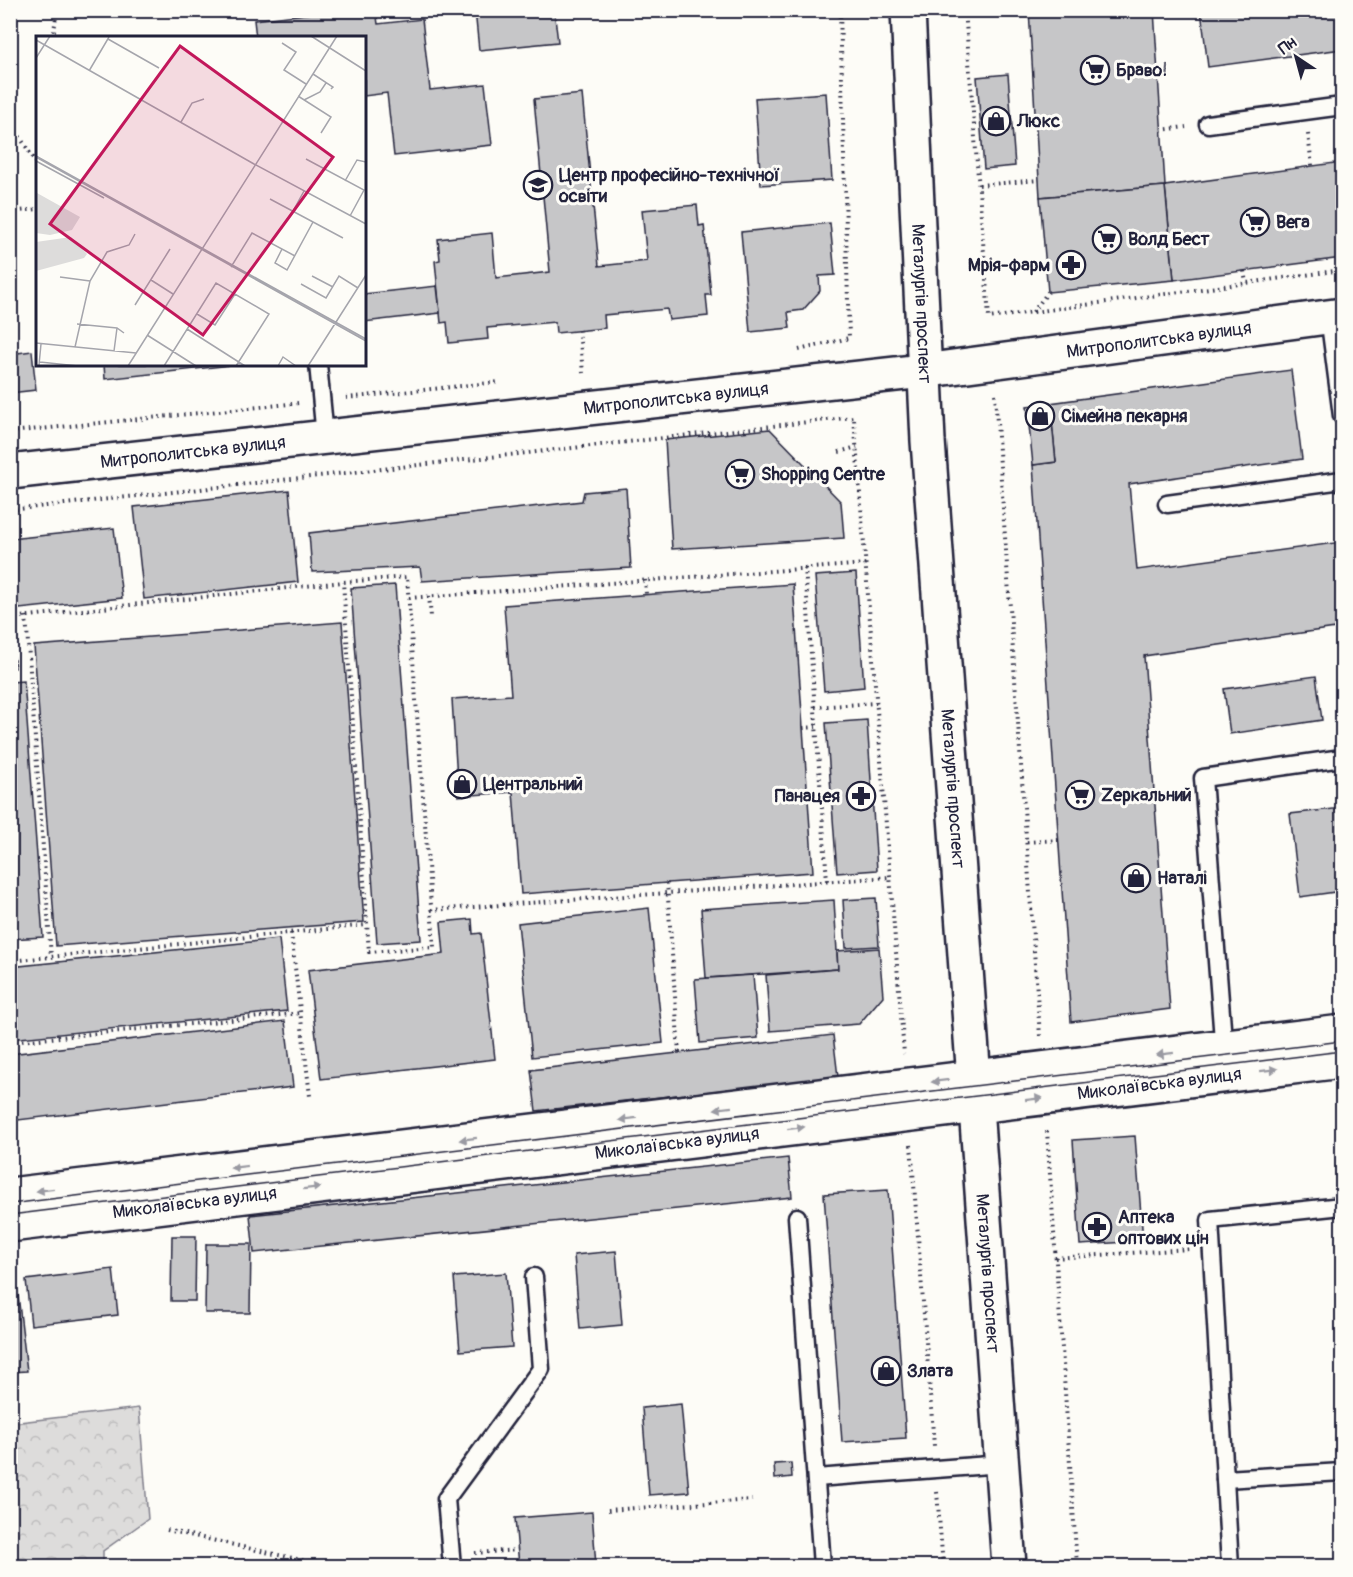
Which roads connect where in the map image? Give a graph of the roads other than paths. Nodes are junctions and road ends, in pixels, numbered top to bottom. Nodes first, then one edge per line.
1 (908, 10) edge
2 (1342, 106) edge
3 (1208, 124) dead end
4 (1336, 315) edge
5 (318, 366) edge
6 (923, 371) junction
7 (1342, 416) edge
8 (325, 437) junction
9 (10, 472) edge
10 (1342, 480) edge
11 (1167, 504) dead end
12 (1342, 758) edge
13 (1342, 1032) edge
14 (1225, 1061) junction
15 (1342, 1061) edge
16 (975, 1091) junction
17 (527, 1146) junction
18 (10, 1195) edge
19 (1342, 1206) edge
20 (797, 1217) dead end
21 (10, 1225) edge
22 (534, 1277) dead end
23 (1002, 1464) junction
24 (1342, 1472) edge
25 (816, 1478) junction
26 (1225, 1479) junction
27 (451, 1561) edge
28 (822, 1566) edge
29 (1009, 1566) edge
30 (1230, 1566) edge

1 - 6 main road, Металургів проспект
2 - 3 lane
4 - 6 main road, Митрополитська вулиця
4 - 7 lane
5 - 8 lane
6 - 8 main road, Митрополитська вулиця
6 - 16 main road, Металургів проспект
8 - 9 main road, Митрополитська вулиця
10 - 11 lane
12 - 14 lane
13 - 14 main road, Миколаївська вулиця
14 -> 15 main road, Миколаївська вулиця
14 - 16 main road, Миколаївська вулиця
16 - 17 main road, Миколаївська вулиця
16 - 23 main road, Металургів проспект
17 -> 18 main road, Миколаївська вулиця
21 -> 17 main road, Миколаївська вулиця
19 - 26 lane
20 - 25 lane
22 - 27 lane
23 - 25 lane
23 - 29 main road, Металургів проспект
24 - 26 lane
25 - 28 lane
26 - 30 lane

